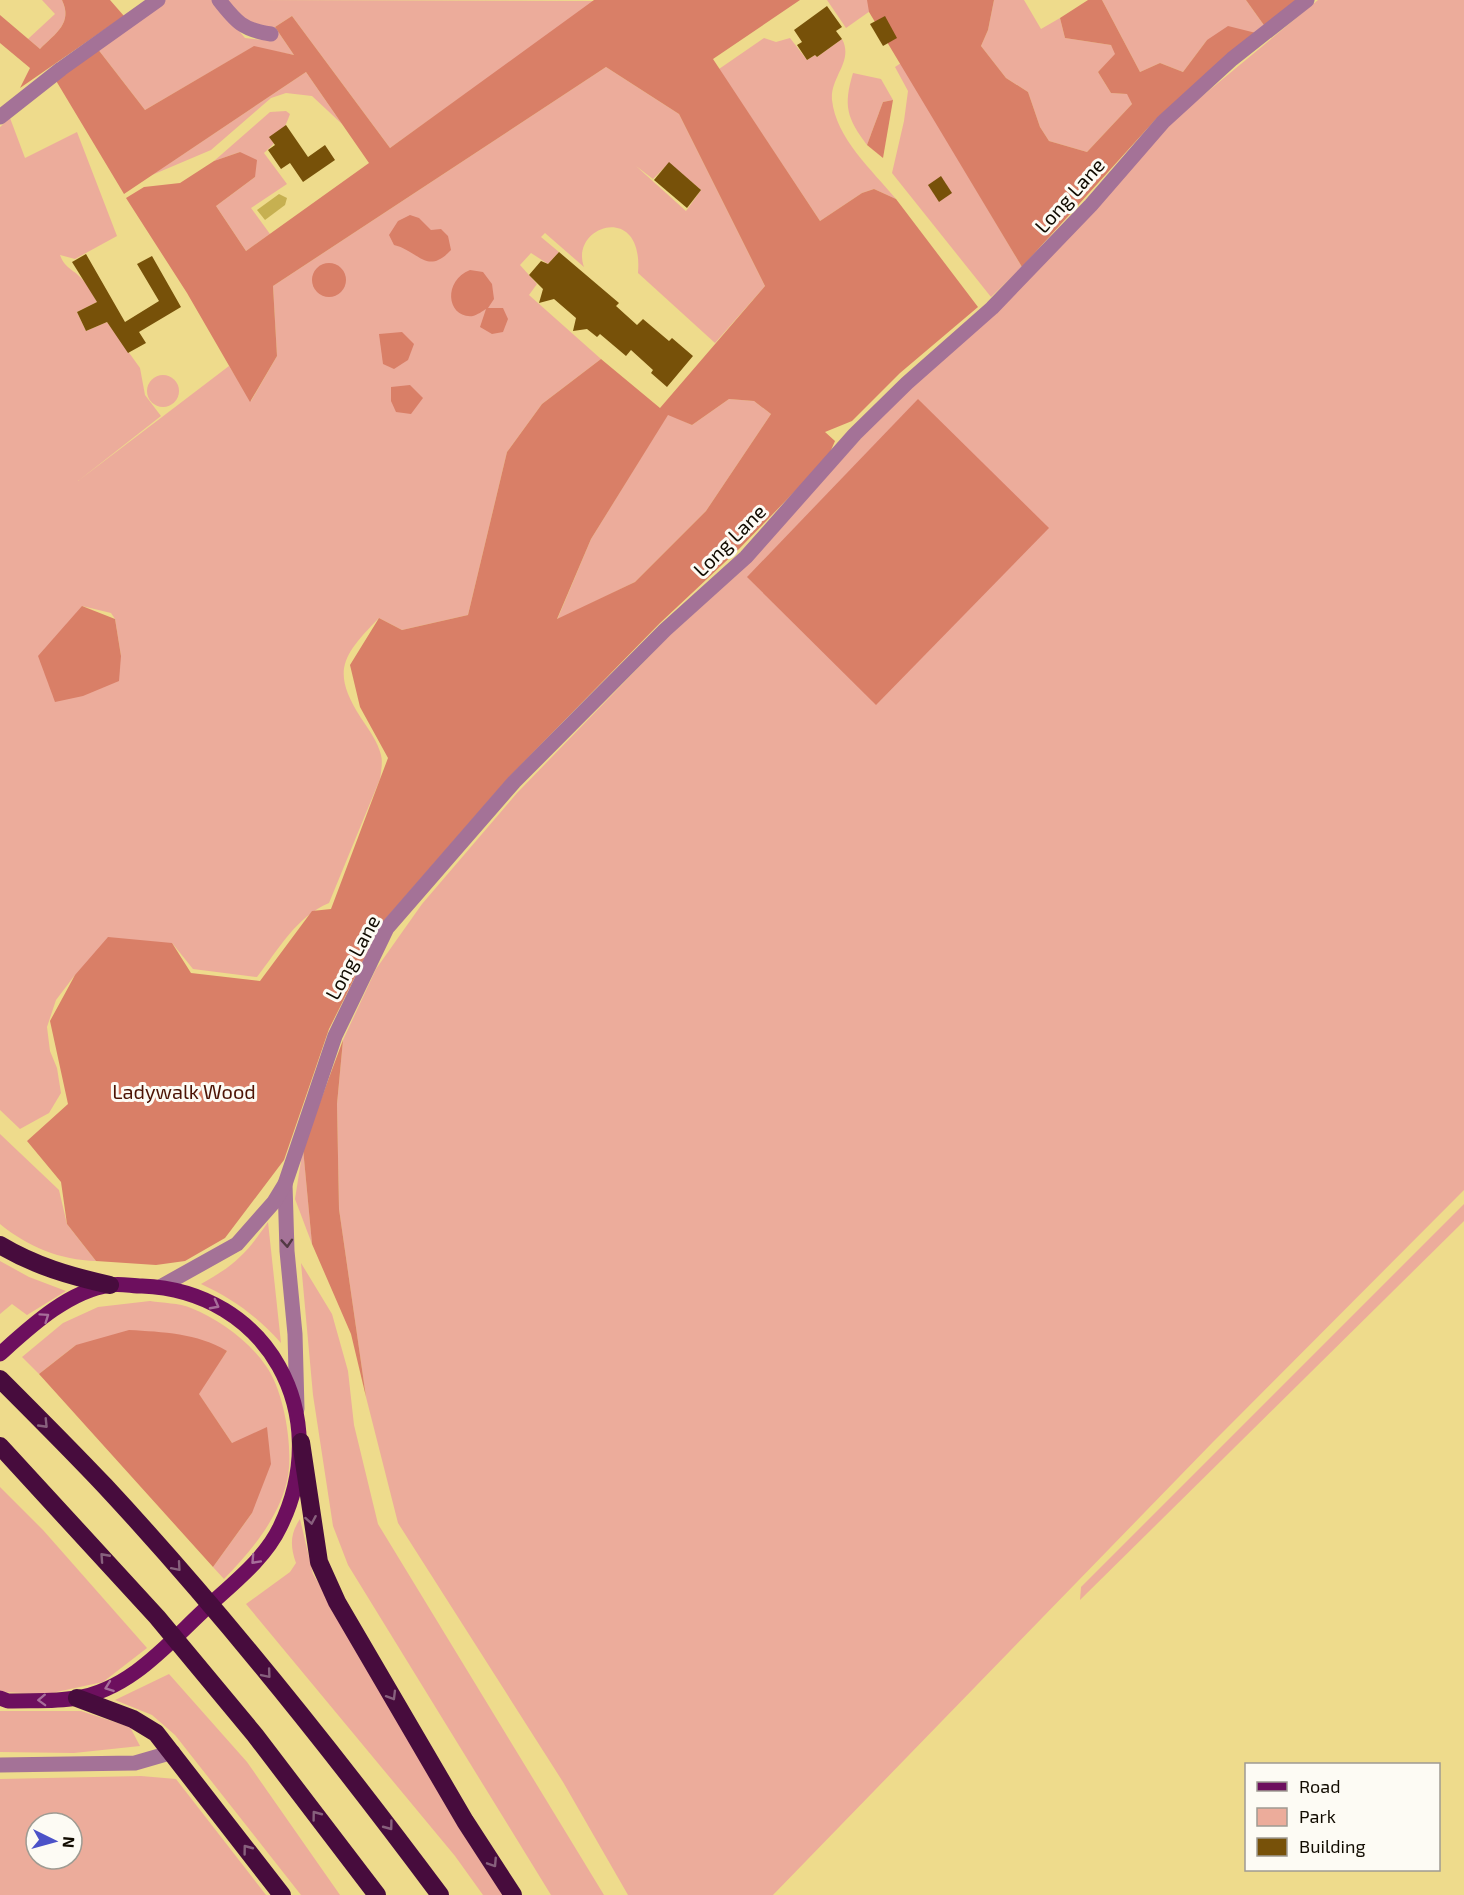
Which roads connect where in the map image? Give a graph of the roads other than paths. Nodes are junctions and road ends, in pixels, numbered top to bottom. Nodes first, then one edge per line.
1 (158, 0) edge
2 (219, 0) edge
3 (1307, 0) edge
4 (271, 34) dead end
5 (0, 117) edge
6 (285, 1184) junction
7 (0, 1245) edge
8 (110, 1285) junction
9 (160, 1287) junction
10 (0, 1353) edge
11 (2, 1380) edge
12 (297, 1408) junction
13 (301, 1442) junction
14 (0, 1446) edge
15 (77, 1698) junction
16 (3, 1700) edge
17 (172, 1752) junction
18 (0, 1765) edge
19 (282, 1895) edge
20 (377, 1895) edge
21 (440, 1895) edge
22 (513, 1895) edge

1 - 5 street
2 - 4 street
3 - 6 street, Long Lane
6 - 9 street, Long Lane
6 -> 12 street, Long Lane
7 - 8 highway
8 - 9 main road
10 -> 8 main road
9 -> 12 main road
11 -> 21 highway
12 - 13 main road
13 -> 15 main road
13 -> 22 highway
20 -> 14 highway
15 -> 16 main road
15 - 17 highway
17 - 18 street
19 -> 17 highway

